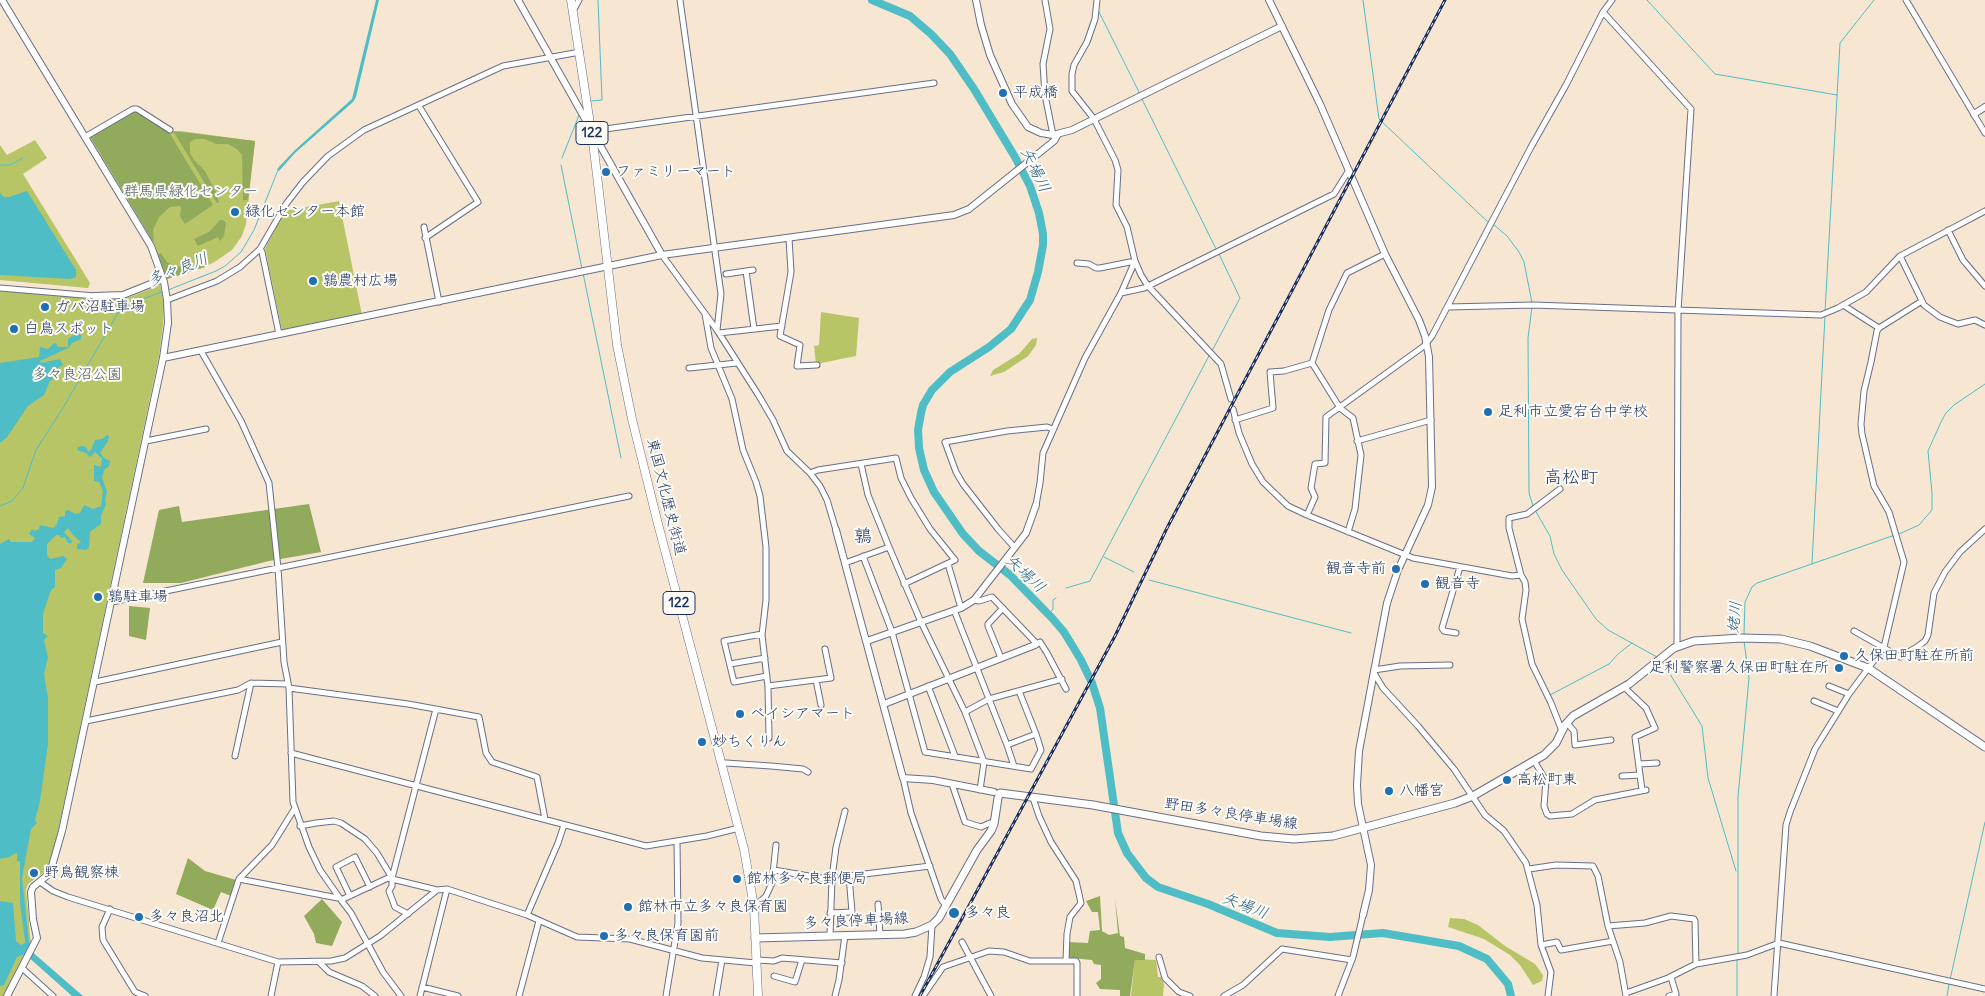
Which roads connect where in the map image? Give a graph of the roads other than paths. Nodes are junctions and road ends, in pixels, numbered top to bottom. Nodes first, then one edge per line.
1 (2, 0) edge
2 (518, 0) edge
3 (571, 0) edge
4 (579, 0) edge
5 (680, 0) edge
6 (976, 0) edge
7 (1045, 0) edge
8 (1097, 0) edge
9 (1269, 0) edge
10 (1612, 0) edge
11 (1906, 0) edge
12 (573, 11) junction
13 (1603, 12) junction
14 (1282, 26) junction
15 (580, 52) junction
16 (550, 58) junction
17 (934, 83) dead end
18 (419, 106) junction
19 (1985, 107) edge
20 (1974, 114) junction
21 (696, 116) junction
22 (1094, 118) junction
23 (170, 130) dead end
24 (591, 131) junction
25 (1985, 132) edge
26 (1056, 134) junction
27 (85, 137) junction
28 (1349, 170) junction
29 (1985, 211) edge
30 (424, 227) dead end
31 (1948, 230) junction
32 (425, 238) junction
33 (789, 238) junction
34 (715, 248) junction
35 (260, 249) junction
36 (1385, 254) junction
37 (662, 255) junction
38 (1900, 256) junction
39 (1135, 261) junction
40 (1077, 263) dead end
41 (607, 266) junction
42 (753, 270) dead end
43 (746, 271) junction
44 (726, 274) dead end
45 (163, 282) junction
46 (1148, 286) junction
47 (1985, 286) edge
48 (0, 288) edge
49 (1121, 292) junction
50 (95, 296) joint
51 (167, 299) junction
52 (1922, 301) junction
53 (439, 302) junction
54 (1842, 306) junction
55 (1448, 307) junction
56 (1678, 310) junction
57 (705, 314) junction
58 (1985, 325) edge
59 (782, 326) junction
60 (1880, 328) junction
61 (754, 329) junction
62 (718, 331) junction
63 (279, 334) junction
64 (1427, 342) junction
65 (201, 351) junction
66 (163, 358) junction
67 (737, 362) junction
68 (1312, 363) junction
69 (719, 365) junction
70 (816, 365) dead end
71 (690, 368) dead end
72 (1231, 399) dead end
73 (1340, 408) junction
74 (1233, 409) dead end
75 (1235, 420) junction
76 (1431, 420) junction
77 (206, 429) dead end
78 (1053, 429) junction
79 (146, 441) junction
80 (1357, 441) junction
81 (861, 464) junction
82 (810, 473) junction
83 (1560, 489) dead end
84 (629, 496) dead end
85 (1036, 505) joint
86 (1307, 515) junction
87 (1985, 529) edge
88 (836, 530) joint
89 (1348, 532) junction
90 (889, 546) junction
91 (1014, 549) junction
92 (1404, 554) junction
93 (863, 556) junction
94 (845, 563) junction
95 (948, 564) junction
96 (1460, 567) junction
97 (278, 568) junction
98 (1521, 575) junction
99 (904, 584) junction
100 (974, 600) junction
101 (112, 602) junction
102 (961, 608) junction
103 (1003, 608) junction
104 (954, 610) junction
105 (921, 622) junction
106 (1854, 631) dead end
107 (892, 632) junction
108 (1456, 633) dead end
109 (762, 634) junction
110 (867, 640) junction
111 (282, 642) junction
112 (1036, 644) junction
113 (1677, 647) junction
114 (1884, 647) junction
115 (825, 649) dead end
116 (765, 658) junction
117 (1001, 658) junction
118 (730, 664) junction
119 (1450, 665) dead end
120 (976, 668) junction
121 (1868, 668) junction
122 (1374, 671) junction
123 (767, 676) junction
124 (948, 679) junction
125 (1062, 679) junction
126 (816, 680) junction
127 (95, 682) junction
128 (251, 683) junction
129 (289, 686) junction
130 (768, 686) junction
131 (928, 686) junction
132 (1829, 686) dead end
133 (1624, 687) junction
134 (1066, 689) dead end
135 (1019, 691) junction
136 (908, 694) junction
137 (1849, 694) junction
138 (989, 700) junction
139 (1814, 701) dead end
140 (884, 704) junction
141 (821, 705) dead end
142 (436, 709) junction
143 (1838, 711) junction
144 (965, 712) junction
145 (86, 721) junction
146 (1566, 724) junction
147 (1562, 731) junction
148 (1036, 734) junction
149 (770, 738) dead end
150 (1612, 740) dead end
151 (1007, 745) junction
152 (1985, 747) edge
153 (291, 753) junction
154 (235, 756) dead end
155 (954, 756) junction
156 (1534, 761) junction
157 (984, 762) junction
158 (1657, 763) dead end
159 (722, 764) junction
160 (1639, 764) junction
161 (1014, 766) junction
162 (808, 772) dead end
163 (1640, 775) junction
164 (1622, 776) dead end
165 (902, 778) junction
166 (952, 784) junction
167 (416, 786) junction
168 (980, 790) junction
169 (994, 792) dead end
170 (1473, 796) junction
171 (1033, 798) junction
172 (295, 808) junction
173 (845, 811) dead end
174 (545, 819) junction
175 (994, 824) junction
176 (564, 825) junction
177 (300, 826) junction
178 (739, 828) junction
179 (1363, 828) junction
180 (677, 841) junction
181 (776, 845) dead end
182 (930, 866) junction
183 (774, 870) junction
184 (1529, 870) junction
185 (848, 876) junction
186 (392, 878) junction
187 (239, 879) junction
188 (832, 879) junction
189 (40, 882) junction
190 (370, 887) junction
191 (447, 889) junction
192 (437, 890) junction
193 (350, 896) junction
194 (340, 899) junction
195 (878, 904) dead end
196 (946, 906) junction
197 (754, 907) junction
198 (110, 909) junction
199 (830, 913) junction
200 (408, 914) junction
201 (527, 915) junction
202 (1363, 916) joint
203 (539, 920) junction
204 (932, 925) junction
205 (1608, 926) junction
206 (880, 934) junction
207 (830, 936) junction
208 (845, 936) junction
209 (755, 938) junction
210 (1612, 941) junction
211 (962, 942) dead end
212 (218, 943) junction
213 (367, 944) junction
214 (1779, 944) junction
215 (1541, 945) junction
216 (672, 951) junction
217 (1159, 956) dead end
218 (971, 958) junction
219 (1353, 959) junction
220 (722, 960) junction
221 (802, 960) junction
222 (1066, 960) junction
223 (756, 961) junction
224 (278, 962) junction
225 (319, 962) junction
226 (842, 963) junction
227 (1696, 964) junction
228 (22, 968) junction
229 (774, 976) dead end
230 (1671, 977) junction
231 (422, 987) junction
232 (1985, 989) edge
233 (1626, 995) edge
234 (7, 996) edge
235 (52, 996) edge
236 (145, 996) edge
237 (271, 996) edge
238 (375, 996) edge
239 (401, 996) edge
240 (420, 996) edge
241 (458, 996) edge
242 (519, 996) edge
243 (666, 996) edge
244 (716, 996) edge
245 (758, 996) edge
246 (835, 996) edge
247 (915, 996) edge
248 (923, 996) edge
249 (991, 996) edge
250 (1077, 996) edge
251 (1190, 996) edge
252 (1224, 996) edge
253 (1338, 996) edge
254 (1548, 996) edge
255 (1669, 996) edge
256 (1774, 996) edge

1 - 27 street
2 - 16 street
3 - 12 highway, 東国文化歴史街道 / 122
4 - 12 street
5 - 21 street
6 - 26 street
7 - 26 street
8 - 22 street
9 - 14 street
10 - 13 street
11 - 20 street
12 - 15 highway, 東国文化歴史街道 / 122
13 - 55 street
13 - 56 street
14 - 22 street
14 - 28 street
15 - 16 street
15 - 24 highway, 東国文化歴史街道 / 122
16 - 18 street
16 - 24 street
17 - 21 street
18 - 32 street
18 - 35 street
19 - 20 street
20 - 25 street
21 - 24 street
21 - 34 street
22 - 26 street
22 - 39 street
23 - 27 street
24 - 37 street
24 - 41 highway, 東国文化歴史街道 / 122
26 - 33 street
27 - 45 street
28 - 36 street
28 - 46 street
29 - 31 street
30 - 32 street
31 - 38 street
31 - 47 street
32 - 53 street
33 - 34 street
33 - 59 street
34 - 37 street
34 - 62 street
35 - 51 street
35 - 63 street
36 - 64 street
36 - 68 street
37 - 41 street
37 - 57 street
38 - 52 street
38 - 54 street
39 - 40 street
39 - 46 street
39 - 49 street
41 - 53 street
41 - 159 highway, 東国文化歴史街道 / 122
42 - 43 street
43 - 44 street
43 - 61 street
45 - 50 street
45 - 51 street
46 - 49 street
46 - 72 street
48 - 50 street
49 - 78 street
51 - 66 street
52 - 58 street
52 - 60 street
53 - 63 street
54 - 56 street
54 - 60 street
55 - 56 street
55 - 64 street
56 - 113 street
57 - 62 street
57 - 69 street
59 - 61 street
59 - 70 street
60 - 114 street
61 - 62 street
62 - 67 street
63 - 65 street
64 - 73 street
64 - 76 street
65 - 66 street
65 - 97 street
66 - 79 street
67 - 69 street
67 - 82 street
68 - 73 street
68 - 75 street
69 - 71 street
69 - 109 street
73 - 80 street
73 - 86 street
74 - 75 street
75 - 86 street
76 - 80 street
76 - 92 street
77 - 79 street
78 - 85 street
78 - 91 street
79 - 101 street
80 - 89 street
81 - 82 street
81 - 90 street
81 - 95 street
82 - 88 street
83 - 98 street
84 - 97 street
85 - 91 street
86 - 89 street
87 - 114 street
88 - 94 street
89 - 92 street
90 - 93 street
90 - 99 street
91 - 100 street
92 - 96 street
92 - 122 street
93 - 94 street
93 - 107 street
94 - 110 street
95 - 99 street
95 - 102 street
96 - 98 street
96 - 108 street
97 - 101 street
97 - 111 street
98 - 147 street
99 - 105 street
100 - 102 street
100 - 103 street
101 - 127 street
102 - 104 street
103 - 112 street
103 - 117 street
104 - 105 street
104 - 120 street
105 - 107 street
105 - 124 street
106 - 114 street
107 - 110 street
107 - 136 street
109 - 116 street
109 - 118 street
110 - 140 street
111 - 127 street
111 - 129 street
112 - 117 street
112 - 125 street
113 - 121 main road, 野田多々良停車場線
113 - 133 main road, 野田多々良停車場線
114 - 121 street
115 - 126 street
116 - 118 street
116 - 123 street
117 - 120 street
118 - 123 street
119 - 122 street
120 - 124 street
120 - 138 street
121 - 137 street
121 - 152 main road, 野田多々良停車場線
122 - 170 street
122 - 179 street
123 - 130 street
124 - 131 street
124 - 144 street
125 - 134 street
125 - 135 street
126 - 130 street
126 - 141 street
127 - 145 street
128 - 129 street
128 - 145 street
128 - 154 street
129 - 142 street
129 - 153 street
130 - 149 street
131 - 136 street
131 - 155 street
132 - 137 street
133 - 146 main road, 野田多々良停車場線
133 - 160 street
135 - 138 street
135 - 148 street
136 - 140 street
136 - 155 street
137 - 143 street
138 - 144 street
138 - 151 street
139 - 143 street
140 - 165 street
142 - 167 street
142 - 174 street
143 - 214 street
144 - 157 street
145 - 189 street
146 - 147 main road, 野田多々良停車場線
146 - 150 street
147 - 156 main road, 野田多々良停車場線
148 - 151 street
148 - 161 street
151 - 161 street
153 - 167 street
153 - 172 street
155 - 157 street
156 - 163 street
156 - 170 main road, 野田多々良停車場線
157 - 161 street
157 - 168 street
158 - 160 street
159 - 162 street
159 - 178 highway, 東国文化歴史街道 / 122
160 - 163 street
163 - 164 street
165 - 166 street
165 - 182 street
166 - 168 street
166 - 175 street
167 - 174 street
167 - 186 street
168 - 169 street
170 - 179 main road, 野田多々良停車場線
170 - 184 street
171 - 175 main road
171 - 179 main road, 野田多々良停車場線
171 - 222 street
172 - 177 street
172 - 187 street
173 - 188 street
174 - 176 street
175 - 196 main road
176 - 180 street
176 - 201 street
177 - 186 street
177 - 194 street
178 - 180 street
178 - 197 highway, 東国文化歴史街道 / 122
179 - 202 street
180 - 216 street
181 - 183 street
182 - 185 street
182 - 196 street
183 - 188 street
183 - 197 street
184 - 205 street
184 - 215 street
185 - 188 street
185 - 199 street
186 - 190 street
186 - 192 street
186 - 200 street
187 - 194 street
187 - 212 street
188 - 199 street
189 - 198 street
189 - 228 street
190 - 193 street
190 - 193 street
191 - 192 street
191 - 201 street
191 - 231 street
192 - 200 street
193 - 194 street
194 - 213 street
195 - 206 street
196 - 204 main road
197 - 209 highway, 東国文化歴史街道 / 122
198 - 212 street
198 - 236 street
199 - 207 street
200 - 213 street
201 - 203 street
202 - 219 street
203 - 216 street
203 - 242 street
204 - 206 main road, 多々良停車場線
204 - 247 street
205 - 210 street
205 - 227 street
206 - 208 main road, 多々良停車場線
207 - 208 main road, 多々良停車場線
207 - 209 main road, 多々良停車場線
208 - 226 street
209 - 223 highway, 東国文化歴史街道 / 122
210 - 215 street
210 - 233 street
211 - 218 street
212 - 224 street
213 - 225 street
213 - 239 street
214 - 227 street
214 - 232 street
214 - 256 street
215 - 254 street
216 - 220 street
216 - 243 street
217 - 251 street
218 - 222 street
218 - 248 street
218 - 249 street
219 - 252 street
219 - 253 street
220 - 223 street
220 - 244 street
221 - 223 street
221 - 226 street
221 - 229 street
222 - 250 street
223 - 245 highway, 東国文化歴史街道 / 122
224 - 225 street
224 - 237 street
225 - 238 street
226 - 246 street
227 - 230 street
228 - 234 street
228 - 235 street
230 - 233 street
230 - 255 street
231 - 240 street
231 - 241 street

